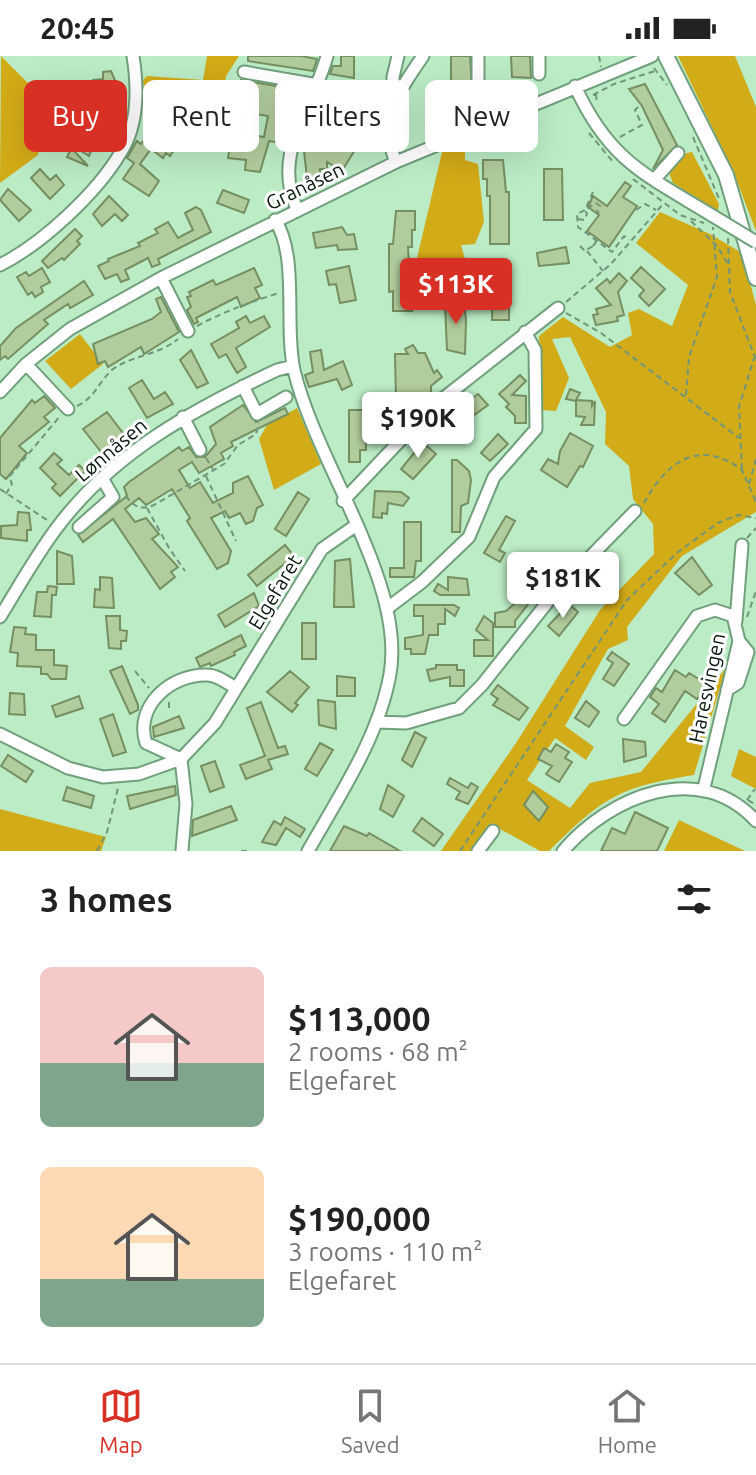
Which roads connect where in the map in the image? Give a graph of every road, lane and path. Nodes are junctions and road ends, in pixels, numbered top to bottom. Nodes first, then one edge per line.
1 (133, 56) edge
2 (327, 56) edge
3 (398, 56) edge
4 (423, 56) edge
5 (478, 56) edge
6 (539, 56) edge
7 (599, 56) edge
8 (652, 56) edge
9 (666, 56) edge
10 (600, 66) dead end
11 (656, 71) dead end
12 (244, 72) dead end
13 (539, 74) dead end
14 (276, 80) edge
15 (319, 80) edge
16 (393, 80) edge
17 (408, 80) edge
18 (478, 80) edge
19 (575, 86) junction
20 (593, 95) dead end
21 (137, 102) junction
22 (143, 102) edge
23 (638, 107) dead end
24 (616, 139) dead end
25 (289, 152) edge
26 (394, 152) edge
27 (678, 153) dead end
28 (396, 162) junction
29 (654, 180) junction
30 (593, 192) dead end
31 (663, 204) dead end
32 (297, 209) junction
33 (636, 210) dead end
34 (657, 211) junction
35 (586, 212) junction
36 (599, 213) dead end
37 (593, 218) dead end
38 (578, 219) junction
39 (275, 220) junction
40 (691, 221) dead end
41 (713, 221) junction
42 (598, 239) dead end
43 (630, 241) junction
44 (756, 242) edge
45 (580, 246) dead end
46 (717, 246) junction
47 (587, 251) junction
48 (729, 264) dead end
49 (0, 265) edge
50 (603, 271) junction
51 (161, 278) junction
52 (756, 278) edge
53 (287, 290) junction
54 (558, 308) junction
55 (188, 331) junction
56 (525, 332) junction
57 (755, 356) edge
58 (26, 364) junction
59 (293, 366) junction
60 (243, 386) junction
61 (0, 392) edge
62 (685, 396) junction
63 (286, 397) dead end
64 (68, 409) junction
65 (257, 414) junction
66 (183, 417) junction
67 (739, 438) junction
68 (200, 450) joint
69 (756, 459) edge
70 (214, 470) junction
71 (742, 470) junction
72 (205, 475) junction
73 (102, 478) junction
74 (749, 484) junction
75 (0, 489) edge
76 (120, 490) dead end
77 (6, 494) junction
78 (343, 501) junction
79 (756, 502) edge
80 (147, 508) junction
81 (635, 511) joint
82 (756, 518) edge
83 (355, 526) junction
84 (57, 527) junction
85 (79, 527) dead end
86 (236, 541) dead end
87 (742, 545) dead end
88 (185, 571) dead end
89 (756, 591) edge
90 (389, 607) junction
91 (0, 617) edge
92 (739, 630) junction
93 (135, 671) dead end
94 (236, 688) junction
95 (156, 694) junction
96 (624, 719) dead end
97 (376, 722) junction
98 (0, 734) edge
99 (181, 759) junction
100 (119, 778) junction
101 (704, 788) junction
102 (755, 789) edge
103 (744, 803) junction
104 (756, 805) edge
105 (756, 821) edge
106 (493, 831) dead end
107 (182, 850) edge
108 (97, 851) edge
109 (241, 851) edge
110 (251, 851) edge
111 (308, 851) edge
112 (460, 851) edge
113 (478, 851) edge
114 (563, 851) edge

1 - 21 street
2 - 15 street
3 - 16 street
4 - 17 street
5 - 18 street
6 - 13 street
7 - 10 path
8 - 19 street, Granåsen
9 - 52 main road
11 - 20 path
12 - 14 street
19 - 28 street, Granåsen
19 - 29 street
21 - 22 path
21 - 49 street
23 - 24 path
25 - 32 street
26 - 28 street
27 - 29 street
28 - 32 street, Granåsen
29 - 41 street
30 - 35 path
31 - 34 path
32 - 39 street, Granåsen
33 - 34 path
34 - 43 path
35 - 36 path
35 - 37 path
35 - 38 path
35 - 38 path
38 - 43 path
39 - 51 street, Granåsen
39 - 53 street
40 - 46 path
41 - 44 street, bridge
41 - 46 path
42 - 47 path, bridge
43 - 50 path
45 - 47 path
46 - 48 path
46 - 62 path
47 - 50 path
50 - 54 path
51 - 55 street
51 - 58 street, Granåsen
53 - 55 path
53 - 59 street
54 - 56 street
54 - 62 path
55 - 64 path
56 - 78 street
56 - 90 street
57 - 67 path
58 - 61 street, Granåsen
58 - 64 street
59 - 60 street, Lønnåsen
59 - 78 street
60 - 65 street
60 - 66 street, Lønnåsen
62 - 67 path
63 - 65 street
64 - 77 path
65 - 70 path
66 - 68 street
66 - 73 street, Lønnåsen
67 - 71 path
68 - 70 path
69 - 74 path
70 - 72 path
71 - 74 path
71 - 81 path
72 - 80 path
72 - 86 path
73 - 84 street, Lønnåsen
73 - 85 street
74 - 79 path
75 - 77 path
76 - 80 path
77 - 84 path
78 - 83 street
80 - 88 path
81 - 97 street
82 - 112 path
83 - 90 street
83 - 94 street, Elgefaret
84 - 91 street, Lønnåsen
87 - 92 street
89 - 92 path
90 - 97 street
92 - 96 street, Haresvingen
92 - 101 street, Haresvingen
93 - 95 path
94 - 95 street
94 - 99 street, Elgefaret
95 - 99 street
97 - 111 street
98 - 100 street, Elgefaret
99 - 100 street, Elgefaret
99 - 107 street
100 - 108 path
101 - 103 street
101 - 114 street
102 - 103 path
103 - 104 path
103 - 105 street
106 - 113 street
109 - 110 path

